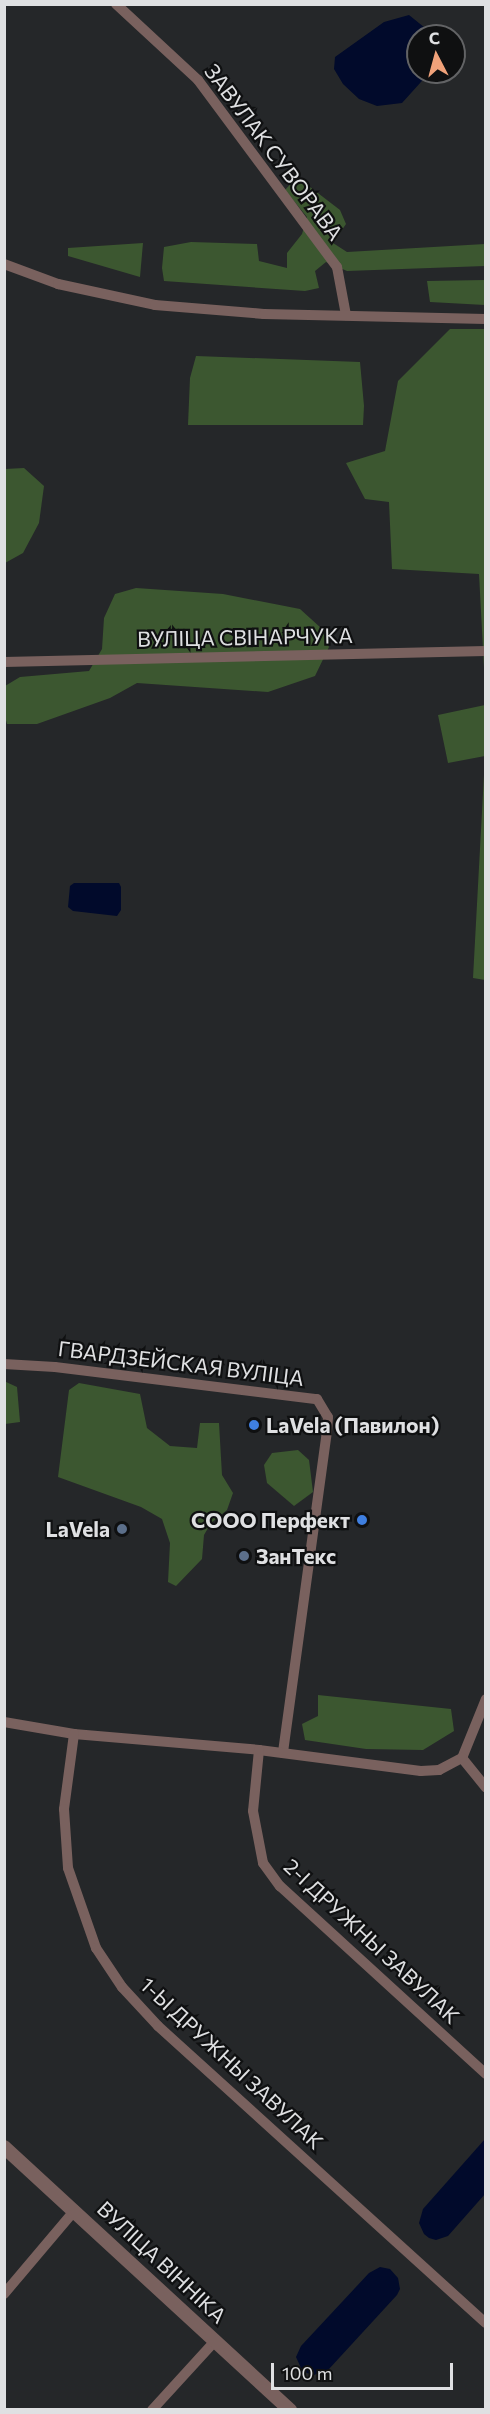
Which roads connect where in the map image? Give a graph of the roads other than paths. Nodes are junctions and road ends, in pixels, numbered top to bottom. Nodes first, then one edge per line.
1 (116, 4) edge
2 (4, 264) edge
3 (346, 315) junction
4 (486, 319) edge
5 (486, 651) edge
6 (4, 662) edge
7 (4, 1364) edge
8 (486, 1699) edge
9 (4, 1722) edge
10 (74, 1734) junction
11 (259, 1750) junction
12 (283, 1753) junction
13 (462, 1758) junction
14 (486, 1788) edge
15 (486, 2074) edge
16 (4, 2146) edge
17 (75, 2210) junction
18 (4, 2294) edge
19 (486, 2323) edge
20 (216, 2340) junction
21 (152, 2409) edge
22 (290, 2409) edge

1 - 3 street, ЗАВУЛАК СУВОРАВА
2 - 3 street
3 - 4 street
5 - 6 street, ВУЛІЦА СВІНАРЧУКА
7 - 12 street, ГВАРДЗЕЙСКАЯ ВУЛІЦА
8 - 13 street
9 - 10 street
10 - 11 street
10 - 19 street, 1-Ы ДРУЖНЫ ЗАВУЛАК
11 - 12 street
11 - 15 street, 2-І ДРУЖНЫ ЗАВУЛАК
12 - 13 street
13 - 14 street
16 - 17 street, ВУЛІЦА ВІННІКА
17 - 18 street
17 - 20 street, ВУЛІЦА ВІННІКА
20 - 21 street
20 - 22 street, ВУЛІЦА ВІННІКА

